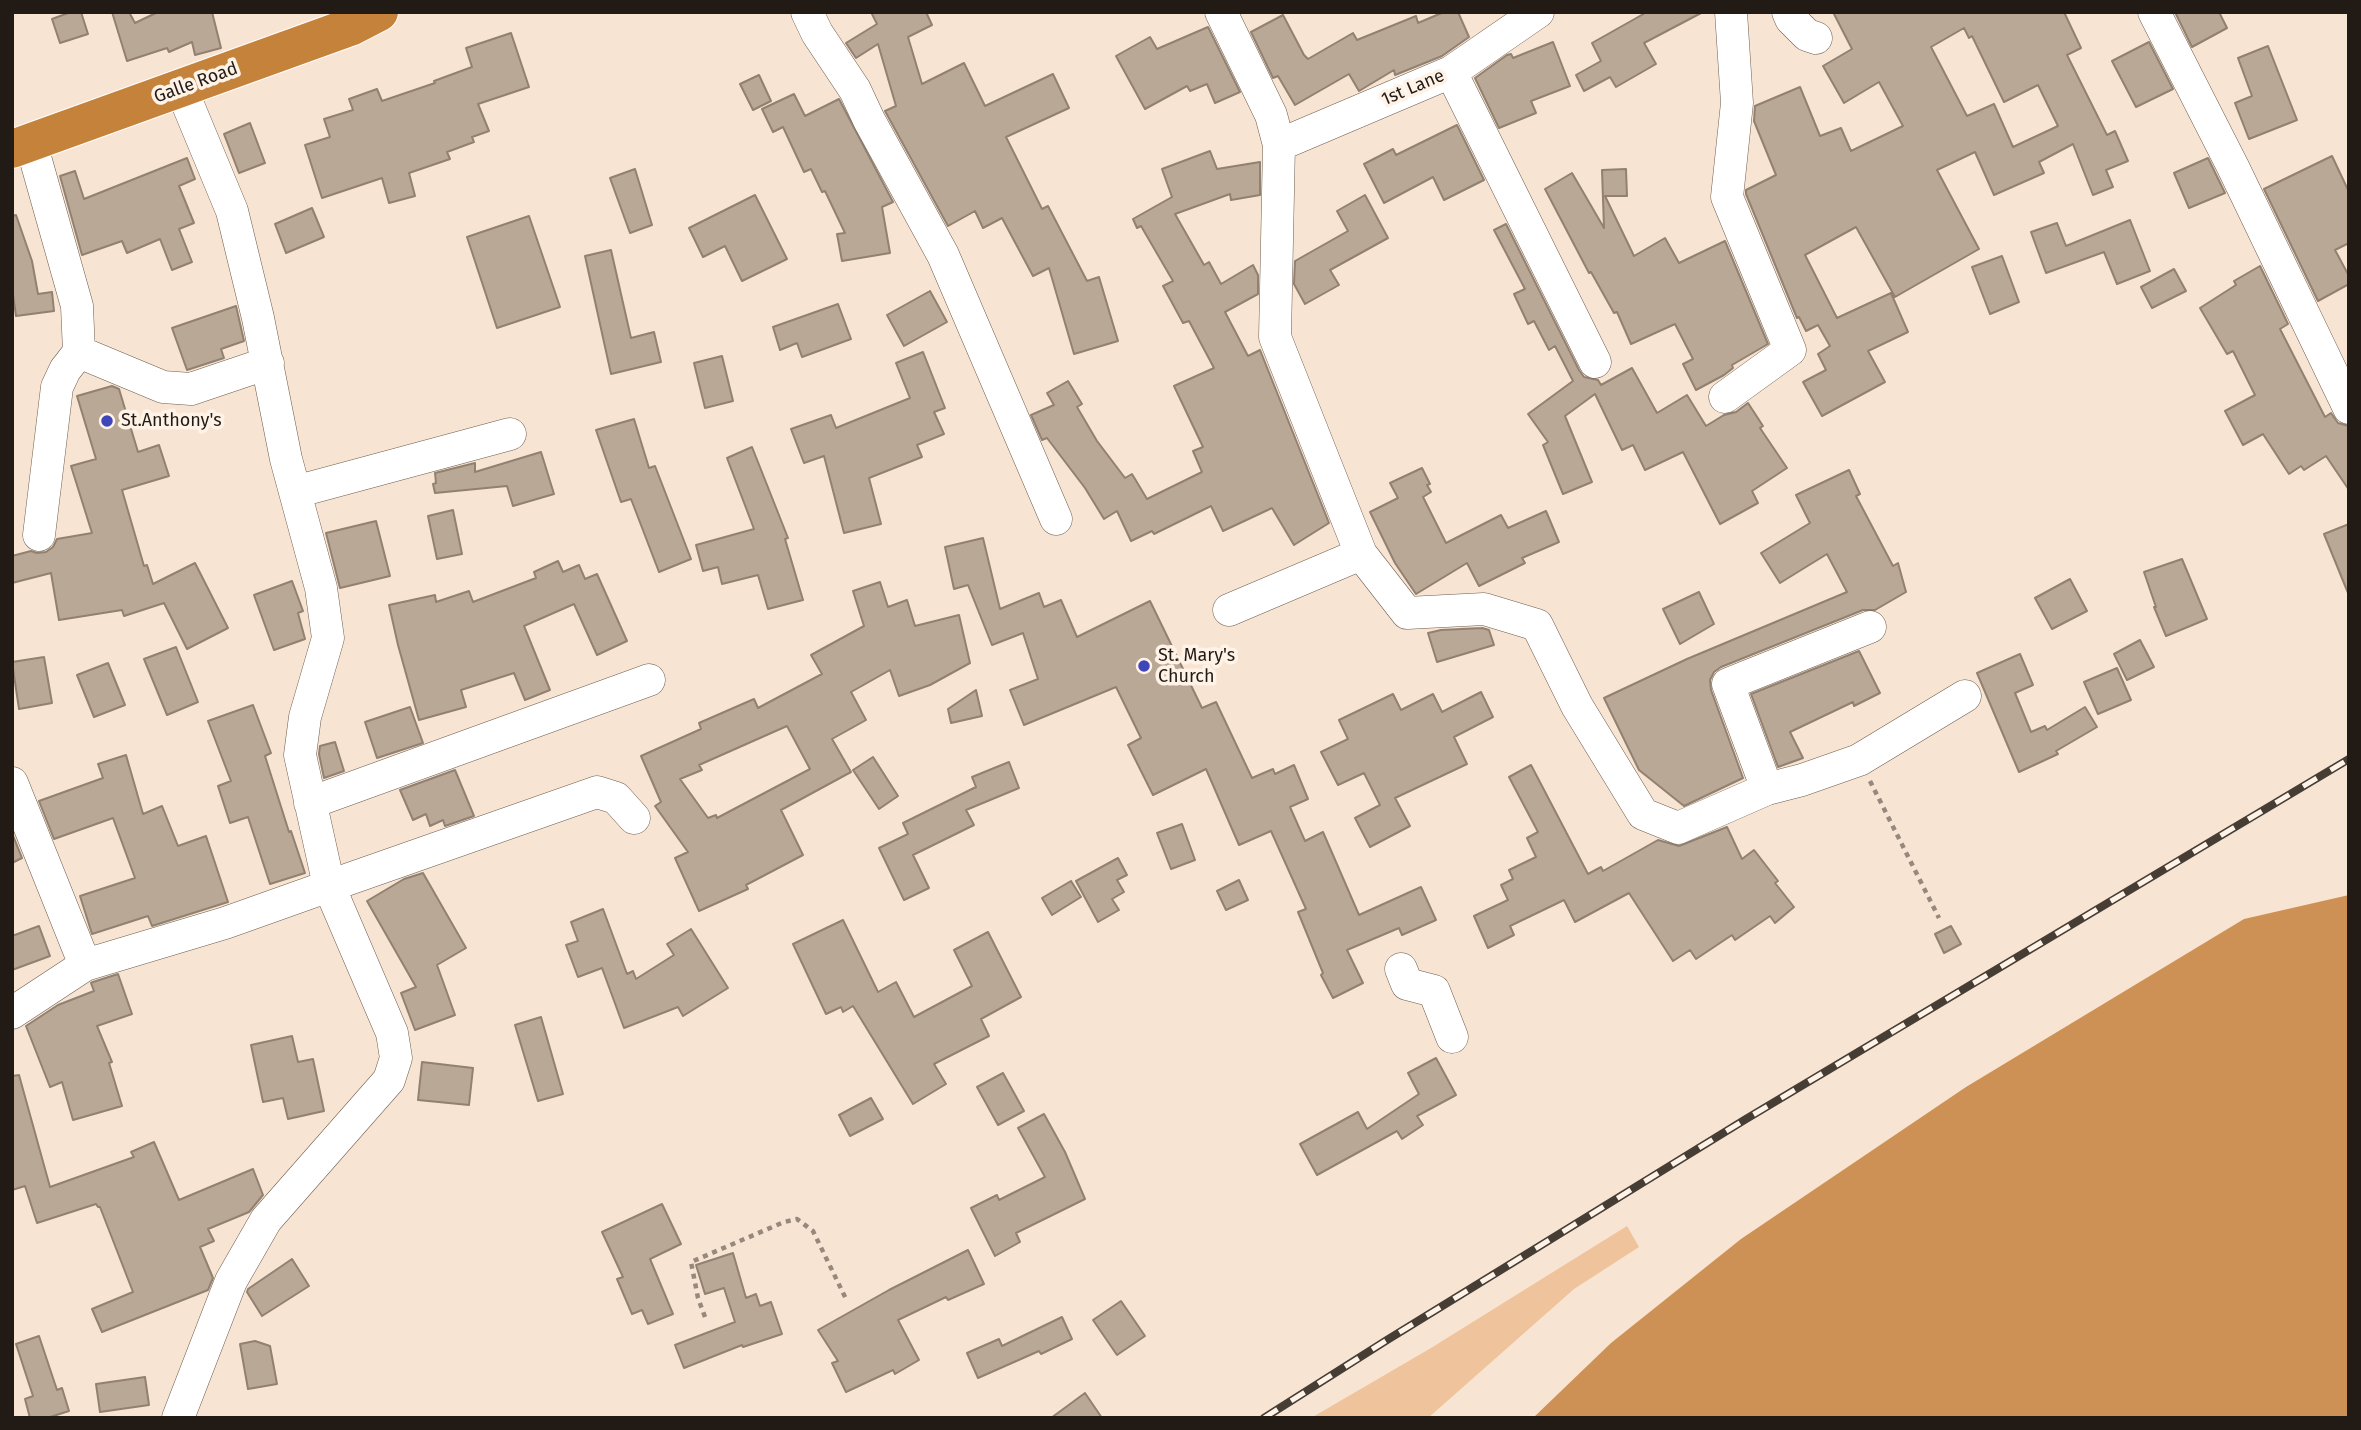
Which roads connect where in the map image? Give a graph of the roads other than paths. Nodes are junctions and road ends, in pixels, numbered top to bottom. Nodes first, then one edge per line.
1 (379, 12) edge
2 (807, 12) edge
3 (1221, 12) edge
4 (1538, 12) edge
5 (1731, 12) edge
6 (2154, 12) edge
7 (1789, 16) edge
8 (1808, 46) dead end
9 (1451, 72) junction
10 (181, 88) junction
11 (1279, 145) junction
12 (22, 146) edge
13 (79, 352) junction
14 (1595, 362) dead end
15 (268, 363) junction
16 (1725, 397) dead end
17 (2349, 408) edge
18 (510, 434) dead end
19 (295, 492) junction
20 (1056, 519) dead end
21 (39, 536) dead end
22 (1361, 554) junction
23 (1229, 610) dead end
24 (1870, 626) dead end
25 (649, 680) dead end
26 (1965, 696) dead end
27 (12, 783) edge
28 (1767, 789) junction
29 (310, 803) junction
30 (634, 818) dead end
31 (329, 886) junction
32 (85, 965) junction
33 (1401, 969) dead end
34 (12, 1013) edge
35 (1452, 1037) dead end
36 (178, 1418) edge

1 - 10 highway, Galle Road
2 - 20 street
3 - 11 street
4 - 9 street, 1st Lane
5 - 16 street
6 - 17 street
7 - 8 street
9 - 11 street, 1st Lane
9 - 14 street
10 - 12 highway, Galle Road
10 - 15 street
11 - 22 street
12 - 13 street
13 - 15 street
13 - 21 street
15 - 19 street
18 - 19 street
19 - 29 street
22 - 23 street
22 - 28 street
24 - 28 street
25 - 29 street
26 - 28 street
27 - 32 street
29 - 31 street
30 - 31 street
31 - 32 street
31 - 36 street
32 - 34 street
33 - 35 street

